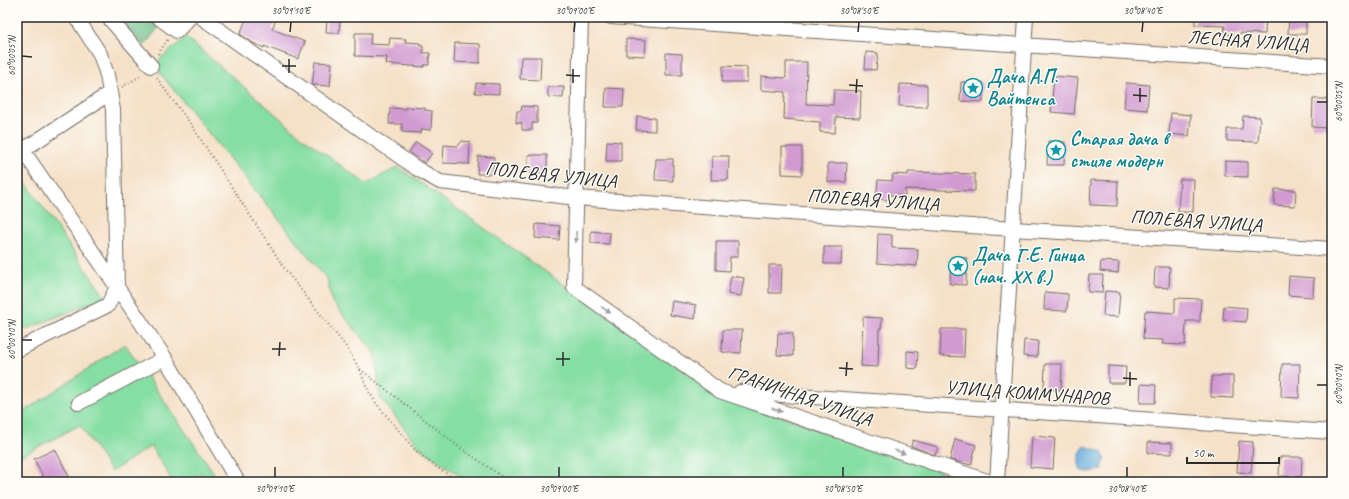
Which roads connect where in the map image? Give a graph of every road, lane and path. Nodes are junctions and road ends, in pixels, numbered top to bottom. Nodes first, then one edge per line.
1 (76, 17) edge
2 (108, 17) edge
3 (158, 17) edge
4 (190, 17) edge
5 (201, 17) edge
6 (581, 17) edge
7 (611, 17) edge
8 (1026, 17) edge
9 (1024, 45) junction
10 (150, 66) joint
11 (1332, 66) edge
12 (110, 93) junction
13 (20, 146) edge
14 (577, 198) junction
15 (1013, 229) junction
16 (1332, 249) edge
17 (117, 287) junction
18 (17, 350) edge
19 (165, 358) junction
20 (359, 368) junction
21 (720, 391) junction
22 (79, 403) dead end
23 (1002, 410) junction
24 (1332, 432) edge
25 (505, 479) dead end
26 (238, 482) edge
27 (460, 482) edge
28 (990, 482) edge
29 (997, 482) edge

1 - 12 street
2 - 10 street
3 - 4 street
5 - 14 street, ПОЛЕВАЯ УЛИЦА
6 - 14 street
7 - 9 street, ЛЕСНАЯ УЛИЦА
8 - 9 street
9 - 11 street, ЛЕСНАЯ УЛИЦА
9 - 15 street
10 - 20 path
12 - 13 street
12 - 17 street
13 - 17 street
14 - 15 street, ПОЛЕВАЯ УЛИЦА
14 -> 21 street, ГРАНИЧНАЯ УЛИЦА
15 - 16 street, ПОЛЕВАЯ УЛИЦА
15 - 23 street
17 - 18 street
17 - 19 street
19 - 22 street
19 - 26 street
20 - 25 path
20 - 27 path
21 - 23 street, УЛИЦА КОММУНАРОВ
21 -> 28 street, ГРАНИЧНАЯ УЛИЦА
23 - 24 street, УЛИЦА КОММУНАРОВ
23 - 29 street

